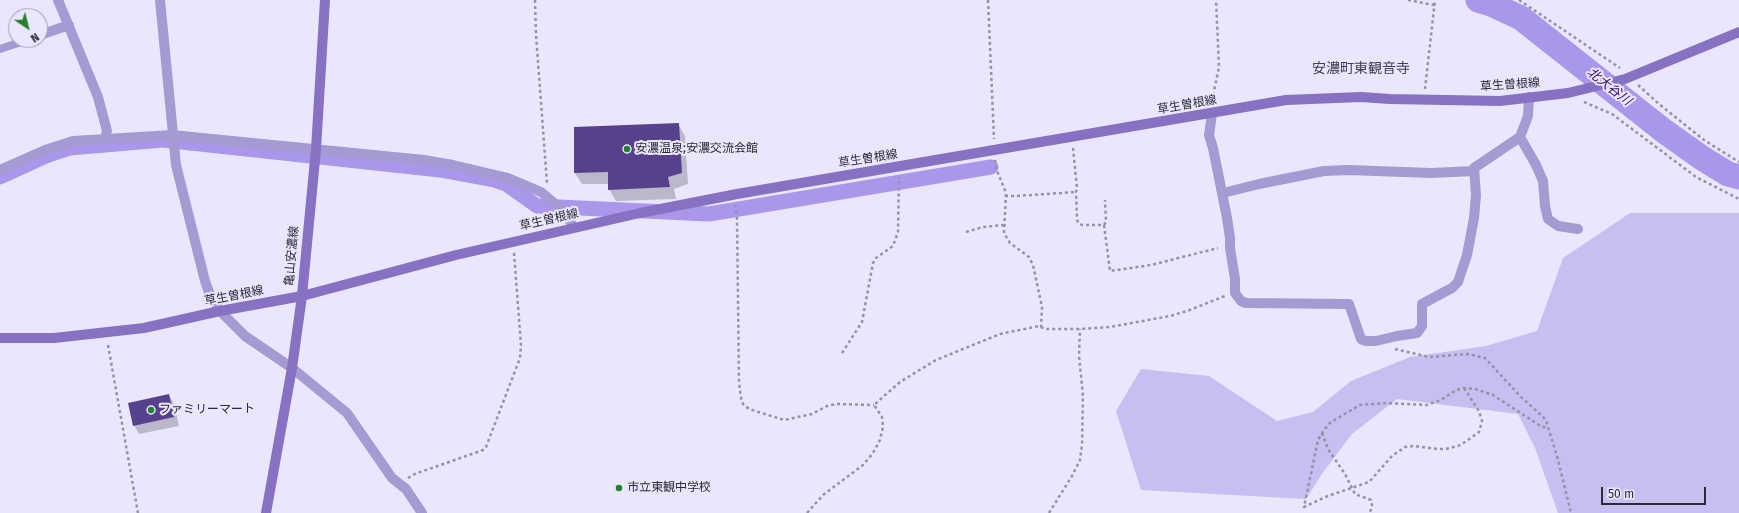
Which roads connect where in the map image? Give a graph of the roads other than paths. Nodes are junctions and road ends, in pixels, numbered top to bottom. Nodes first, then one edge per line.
1 (58, 0) edge
2 (160, 0) edge
3 (325, 0) edge
4 (69, 25) junction
5 (48, 32) edge
6 (1739, 32) edge
7 (1529, 97) junction
8 (1213, 114) junction
9 (172, 135) junction
10 (1520, 137) junction
11 (105, 138) junction
12 (316, 149) junction
13 (0, 170) edge
14 (1474, 171) junction
15 (1223, 193) junction
16 (573, 227) junction
17 (1578, 229) dead end
18 (302, 296) junction
19 (220, 311) junction
20 (0, 338) edge
21 (292, 368) junction
22 (266, 513) edge
23 (422, 513) edge

1 - 4 street
2 - 9 street
3 - 12 main road, 亀山安濃線
4 - 5 street
4 - 11 street
6 - 7 main road, 草生曽根線
7 - 8 main road, 草生曽根線
7 - 10 street
8 - 15 street
8 - 16 main road, 草生曽根線
9 - 11 street
9 - 12 street
9 - 19 street
10 - 14 street
10 - 17 street
11 - 13 street
12 - 16 street
12 - 18 main road, 亀山安濃線
14 - 15 street
14 - 15 street
16 - 18 main road, 草生曽根線
18 - 19 main road, 草生曽根線
18 - 21 main road, 亀山安濃線
19 - 20 main road, 草生曽根線
19 - 21 street
21 - 22 main road, 亀山安濃線
21 - 23 street

